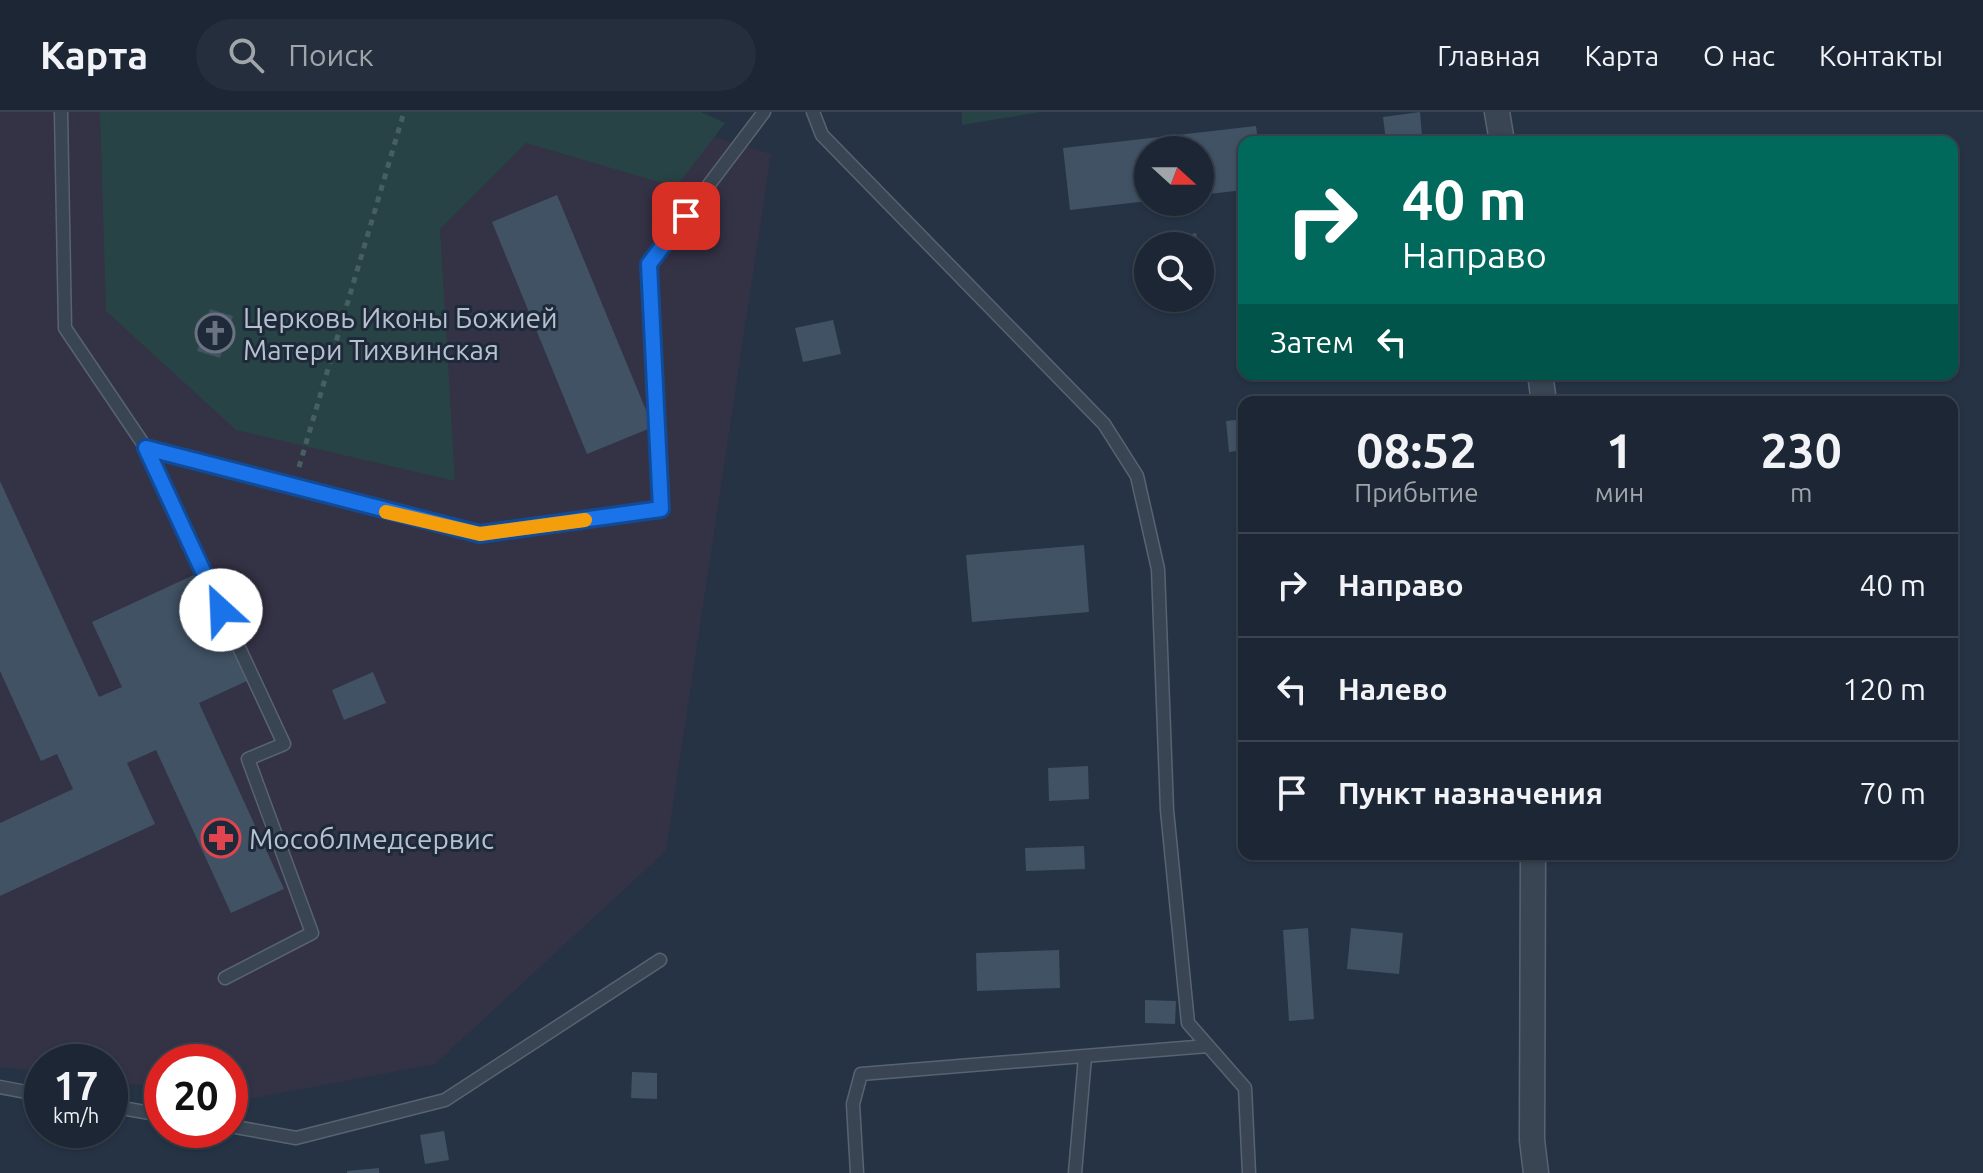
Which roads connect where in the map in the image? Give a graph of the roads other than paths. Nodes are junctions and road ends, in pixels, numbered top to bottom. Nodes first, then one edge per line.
1 (61, 112) edge
2 (764, 112) edge
3 (813, 112) edge
4 (1497, 112) edge
5 (1501, 136) edge
6 (146, 448) junction
7 (1533, 860) edge
8 (660, 960) dead end
9 (225, 978) dead end
10 (1208, 1046) junction
11 (1085, 1057) junction
12 (0, 1087) edge
13 (24, 1092) edge
14 (248, 1129) edge
15 (857, 1173) edge
16 (1075, 1173) edge
17 (1249, 1173) edge
18 (1536, 1173) edge

1 - 6 lane
2 - 6 lane
3 - 10 lane
4 - 5 street
6 - 9 lane
7 - 18 street
8 - 14 lane
10 - 11 lane
10 - 17 lane
11 - 15 lane
11 - 16 lane
12 - 13 lane

